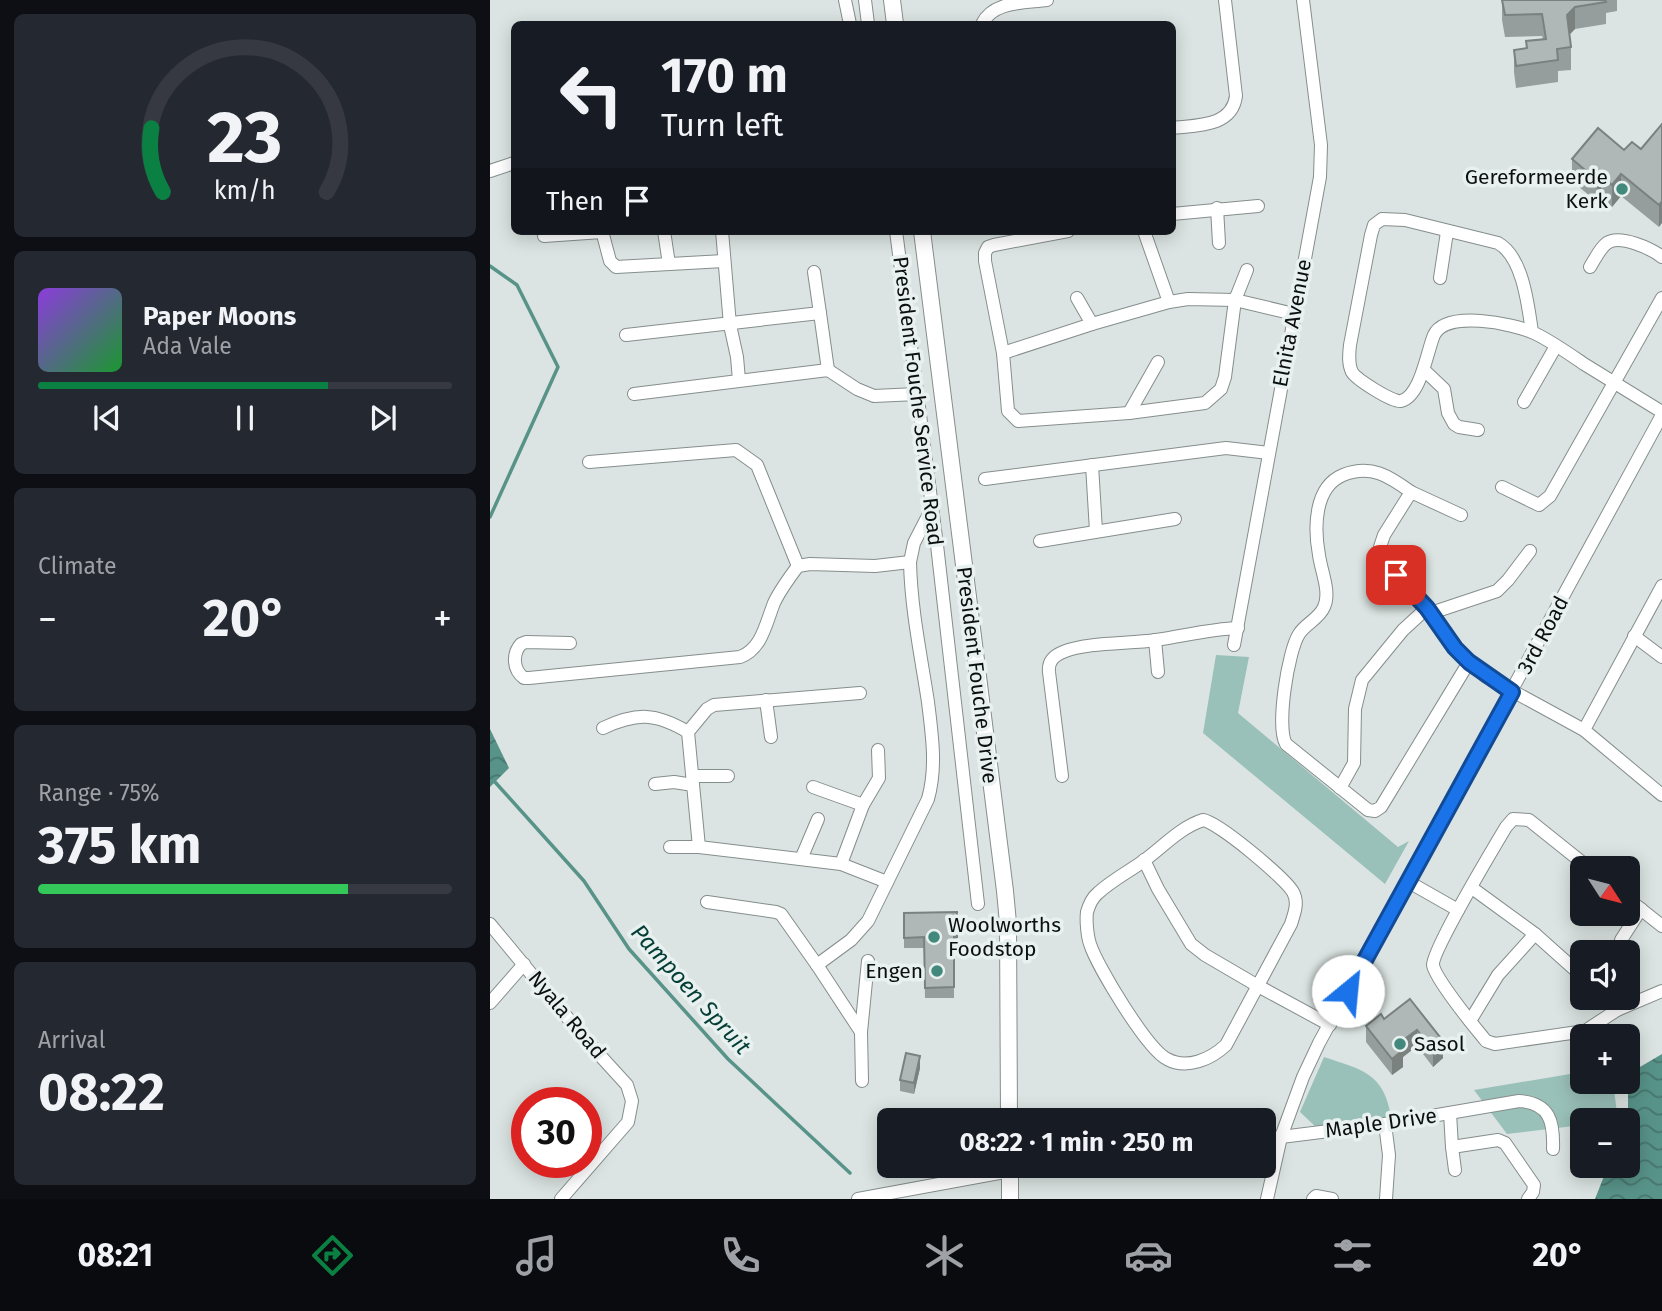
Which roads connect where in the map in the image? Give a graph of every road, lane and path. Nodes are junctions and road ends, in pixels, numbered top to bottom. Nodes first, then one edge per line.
1 (845, 0) edge
2 (865, 0) edge
3 (892, 0) edge
4 (1047, 0) edge
5 (1225, 0) edge
6 (1303, 0) edge
7 (849, 21) edge
8 (868, 21) edge
9 (895, 21) edge
10 (984, 21) edge
11 (1176, 128) edge
12 (511, 164) edge
13 (490, 171) edge
14 (1258, 206) dead end
15 (1217, 208) junction
16 (1176, 213) edge
17 (1447, 232) junction
18 (558, 235) edge
19 (603, 235) edge
20 (664, 235) edge
21 (722, 235) edge
22 (896, 235) edge
23 (923, 235) edge
24 (1047, 235) edge
25 (1145, 235) edge
26 (544, 236) dead end
27 (1219, 243) dead end
28 (1662, 257) edge
29 (724, 261) junction
30 (668, 264) junction
31 (1590, 267) dead end
32 (1247, 270) dead end
33 (814, 272) dead end
34 (1440, 278) dead end
35 (1077, 298) dead end
36 (1662, 298) edge
37 (1236, 300) junction
38 (1169, 302) junction
39 (820, 313) junction
40 (1294, 314) junction
41 (1092, 324) junction
42 (730, 325) junction
43 (1532, 332) junction
44 (626, 335) dead end
45 (1556, 346) junction
46 (1003, 353) junction
47 (1158, 362) dead end
48 (828, 370) junction
49 (1424, 370) junction
50 (738, 380) junction
51 (1615, 382) junction
52 (634, 394) dead end
53 (917, 394) junction
54 (1524, 402) dead end
55 (1129, 413) junction
56 (1662, 414) edge
57 (1478, 430) dead end
58 (1269, 453) junction
59 (589, 462) dead end
60 (1092, 466) junction
61 (985, 479) dead end
62 (1502, 487) dead end
63 (1411, 492) junction
64 (931, 510) junction
65 (1461, 514) dead end
66 (1175, 519) dead end
67 (1096, 531) junction
68 (1040, 541) dead end
69 (1530, 551) dead end
70 (910, 562) junction
71 (798, 566) junction
72 (1662, 586) edge
73 (1429, 610) junction
74 (1238, 628) junction
75 (1634, 636) junction
76 (1155, 640) junction
77 (570, 643) dead end
78 (1234, 645) dead end
79 (1662, 657) edge
80 (1469, 662) junction
81 (1158, 672) dead end
82 (1512, 692) junction
83 (860, 693) dead end
84 (766, 701) junction
85 (603, 728) dead end
86 (1584, 730) junction
87 (688, 732) junction
88 (771, 737) dead end
89 (878, 750) dead end
90 (728, 776) dead end
91 (1062, 776) dead end
92 (693, 781) junction
93 (655, 784) dead end
94 (813, 787) dead end
95 (1340, 788) junction
96 (1662, 795) edge
97 (863, 805) junction
98 (818, 819) dead end
99 (670, 847) dead end
100 (699, 847) junction
101 (1574, 856) edge
102 (801, 859) junction
103 (1144, 860) junction
104 (841, 864) junction
105 (1407, 881) junction
106 (887, 882) junction
107 (1472, 888) junction
108 (707, 902) dead end
109 (978, 904) dead end
110 (1640, 909) edge
111 (1458, 910) junction
112 (490, 924) edge
113 (1630, 926) edge
114 (1662, 926) edge
115 (1535, 934) junction
116 (1621, 940) dead end
117 (868, 961) dead end
118 (524, 964) junction
119 (817, 965) junction
120 (1570, 965) edge
121 (1258, 986) junction
122 (1662, 991) edge
123 (1640, 1000) edge
124 (490, 1003) edge
125 (1617, 1010) edge
126 (1470, 1021) junction
127 (1329, 1025) junction
128 (861, 1032) junction
129 (862, 1081) dead end
130 (1009, 1108) edge
131 (1450, 1113) junction
132 (1385, 1124) junction
133 (1281, 1137) junction
134 (1276, 1138) edge
135 (1452, 1147) junction
136 (1553, 1149) dead end
137 (1455, 1170) dead end
138 (961, 1178) edge
139 (1010, 1178) edge
140 (561, 1199) edge
141 (858, 1199) edge
142 (1010, 1199) edge
143 (1267, 1199) edge
144 (1313, 1199) edge
145 (1332, 1199) edge
146 (1386, 1199) edge
147 (1528, 1199) edge

1 - 7 street
2 - 8 street
3 - 9 street
4 - 10 street
5 - 11 street
6 - 40 street, Elnita Avenue
12 - 13 street
14 - 15 street
15 - 16 street
15 - 27 street
17 - 34 street
17 - 43 street
17 - 49 street
18 - 26 street
19 - 30 street
20 - 30 street
21 - 29 street
22 - 53 street, President Fouche Service Road
23 - 130 street, President Fouche Drive
24 - 46 street
25 - 38 street
28 - 31 street
29 - 30 street
29 - 42 street
32 - 37 street
33 - 39 street
35 - 41 street
36 - 51 street
37 - 38 street
37 - 40 street
37 - 55 street
38 - 41 street
39 - 42 street
39 - 48 street
40 - 58 street, Elnita Avenue
41 - 46 street
42 - 44 street
42 - 50 street
43 - 45 street
43 - 49 street
45 - 51 street
45 - 54 street
46 - 55 street
47 - 55 street
48 - 50 street
48 - 53 street
49 - 57 street
50 - 52 street
51 - 56 street
51 - 62 street
53 - 64 street, President Fouche Service Road
56 - 82 street, 3rd Road
58 - 60 street
58 - 74 street, Elnita Avenue
59 - 71 street
60 - 61 street
60 - 67 street
63 - 65 street
63 - 73 street
63 - 95 street
64 - 70 street
64 - 109 street, President Fouche Service Road
66 - 67 street
67 - 68 street
69 - 73 street
70 - 71 street
70 - 106 street
71 - 77 street
72 - 75 street
73 - 80 street
73 - 95 street
74 - 76 street
74 - 78 street, Elnita Avenue
75 - 79 street
75 - 86 street
76 - 81 street
76 - 91 street
80 - 82 street
80 - 95 street
82 - 86 street
82 - 105 street, 3rd Road
83 - 84 street
84 - 87 street
84 - 88 street
85 - 87 street
86 - 96 street
87 - 92 street
89 - 97 street
90 - 92 street
92 - 93 street
92 - 100 street
94 - 97 street
97 - 104 street
98 - 102 street
99 - 100 street
100 - 102 street
101 - 107 street
102 - 104 street
103 - 121 street
103 - 121 street
103 - 121 street
104 - 106 street
105 - 111 street
105 - 127 street, 3rd Road
106 - 119 street
107 - 111 street
107 - 115 street
108 - 119 street
110 - 114 street
111 - 126 street
112 - 118 street, Nyala Road
113 - 116 street
115 - 120 street
115 - 126 street
117 - 128 street
118 - 124 street
118 - 140 street, Nyala Road
119 - 128 street
121 - 127 street
122 - 123 street
125 - 126 street
127 - 133 street, 3rd Road
128 - 129 street
131 - 132 street, Maple Drive
131 - 135 street
131 - 136 street, Maple Drive
132 - 133 street, Maple Drive
132 - 146 street
133 - 134 street
133 - 143 street, 3rd Road
135 - 137 street
135 - 147 street
138 - 141 street
139 - 142 street
144 - 145 street

